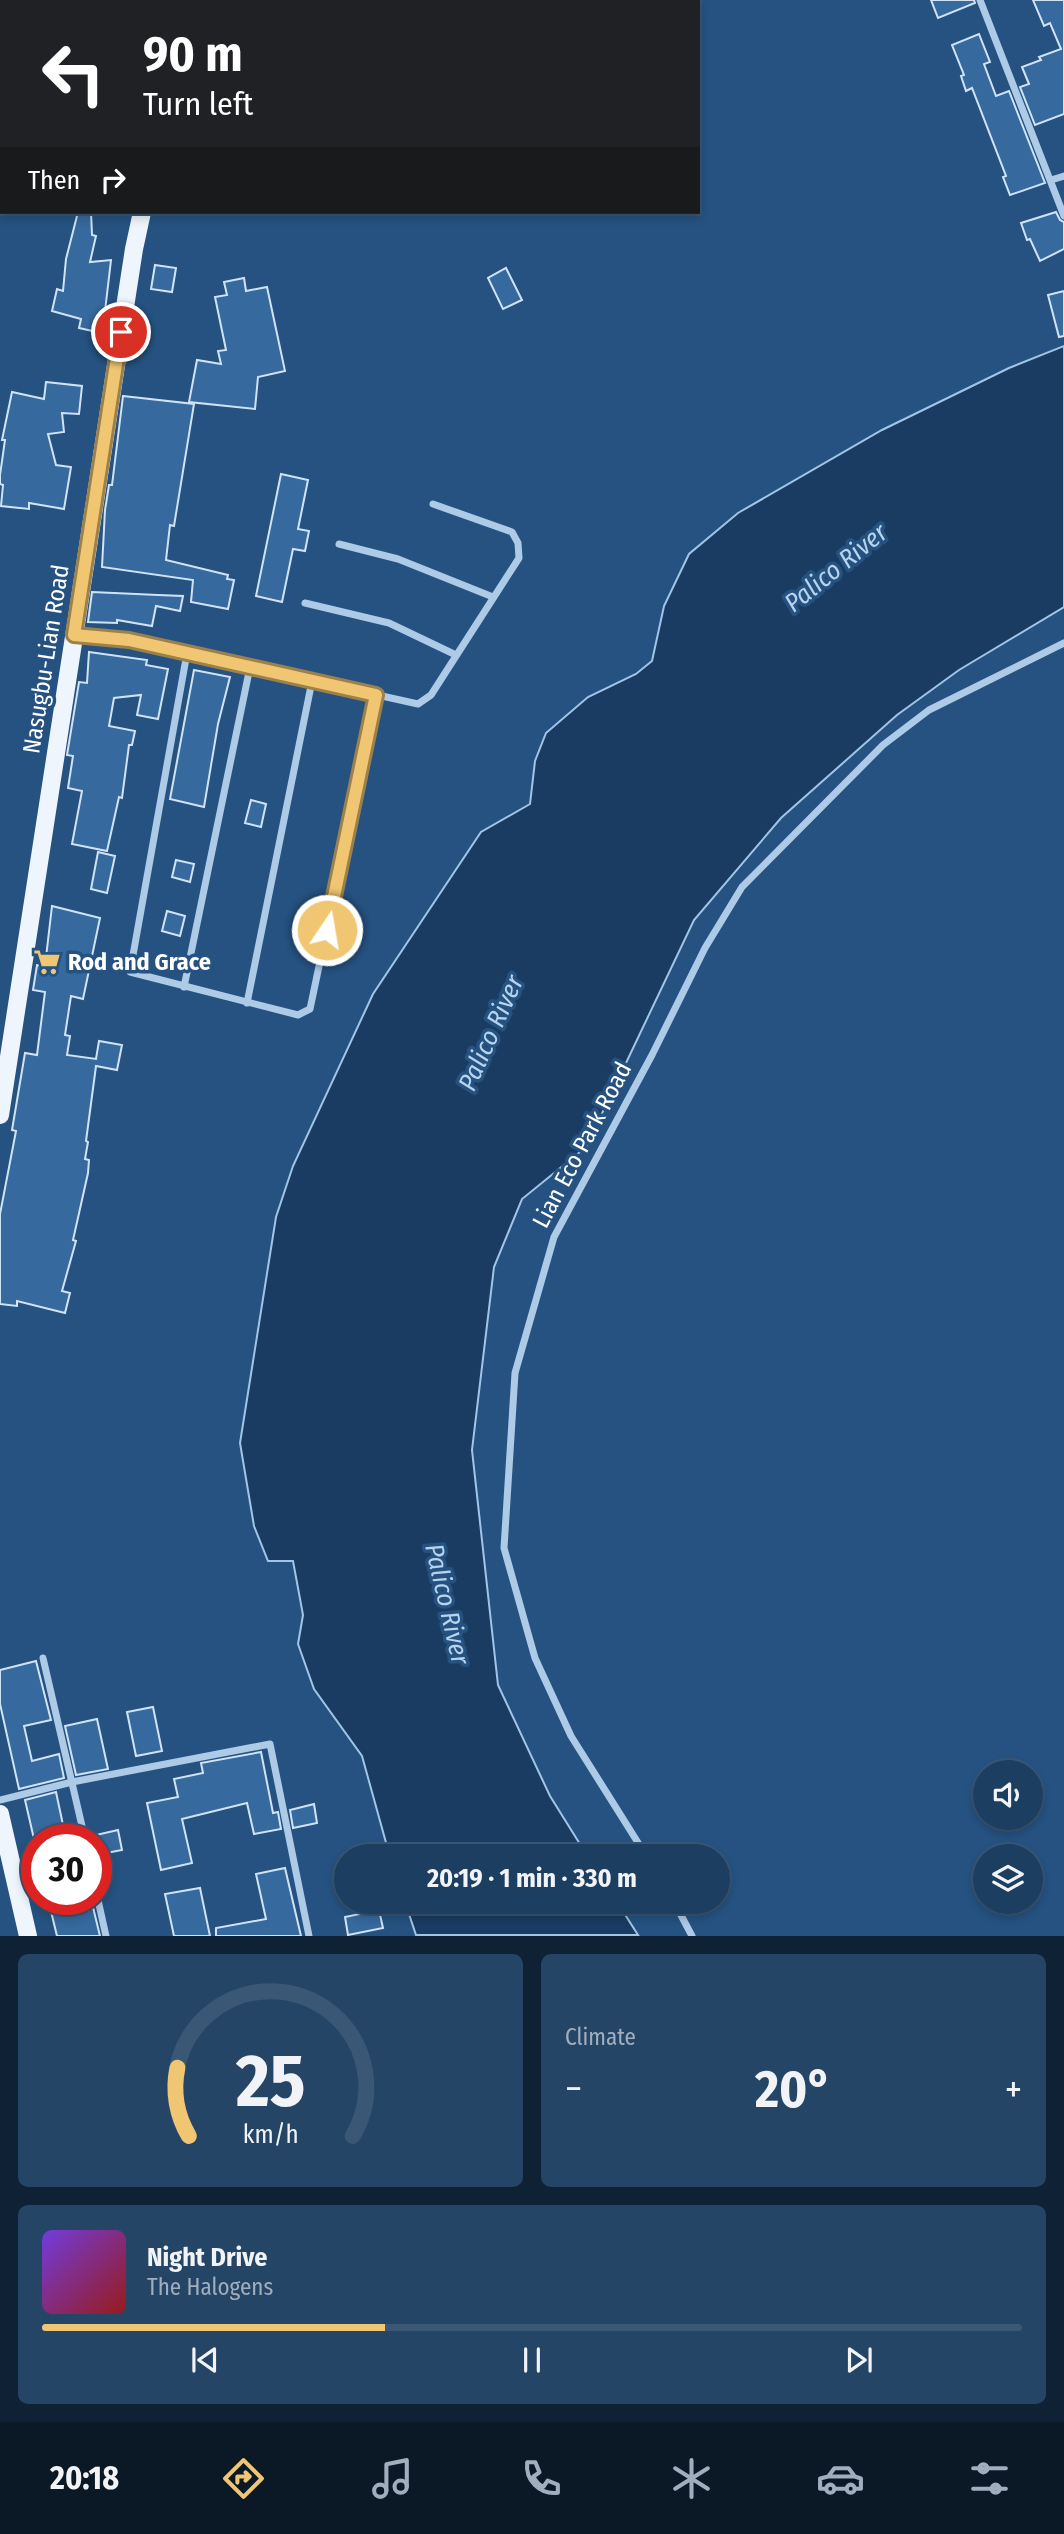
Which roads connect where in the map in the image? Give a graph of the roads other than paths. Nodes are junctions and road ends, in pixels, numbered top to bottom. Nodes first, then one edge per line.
1 (980, 0) edge
2 (1064, 176) edge
3 (1051, 180) junction
4 (142, 214) edge
5 (1064, 216) edge
6 (433, 504) dead end
7 (339, 544) dead end
8 (494, 597) junction
9 (305, 603) dead end
10 (74, 635) junction
11 (1064, 643) edge
12 (187, 653) junction
13 (456, 655) junction
14 (250, 667) junction
15 (312, 681) junction
16 (376, 695) junction
17 (184, 987) junction
18 (247, 1003) junction
19 (0, 1115) edge
20 (43, 1658) dead end
21 (72, 1782) junction
22 (0, 1800) edge
23 (0, 1814) edge
24 (82, 1824) edge
25 (639, 1844) edge
26 (680, 1914) edge
27 (101, 1915) edge
28 (28, 1936) edge
29 (106, 1936) edge
30 (309, 1936) edge
31 (692, 1936) edge

1 - 3 street
2 - 3 street
3 - 5 street
4 - 10 main road, Nasugbu-Lian Road
6 - 8 street
7 - 8 street
8 - 13 street
9 - 13 street
10 - 12 street
10 - 19 main road, Nasugbu-Lian Road
11 - 25 street, Lian Eco Park Road
12 - 14 street
12 - 17 street
13 - 16 street
14 - 15 street
14 - 17 street
15 - 16 street
15 - 18 street
16 - 18 street
17 - 18 street
20 - 21 street
21 - 22 street
21 - 24 street
21 - 30 street
23 - 28 main road
26 - 31 street
27 - 29 street

